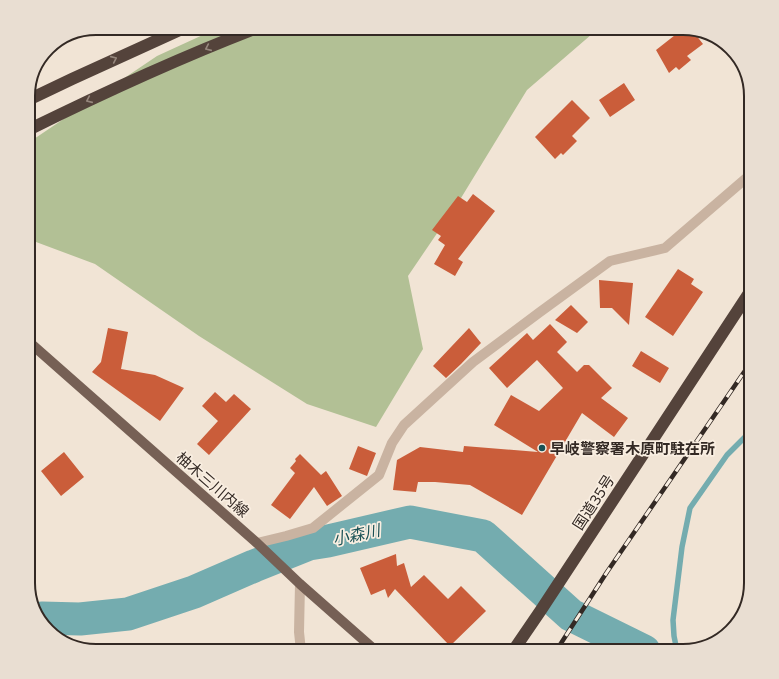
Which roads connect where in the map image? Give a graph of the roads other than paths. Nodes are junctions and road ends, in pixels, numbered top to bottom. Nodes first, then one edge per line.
1 (169, 35) edge
2 (239, 35) edge
3 (35, 97) edge
4 (35, 127) edge
5 (744, 180) edge
6 (744, 301) edge
7 (35, 347) edge
8 (260, 546) junction
9 (300, 584) junction
10 (300, 644) edge
11 (368, 644) edge
12 (517, 644) edge

3 -> 1 highway
2 -> 4 highway
5 - 8 street
6 - 12 highway, 国道35号
7 - 8 main road, 柚木三川内線
8 - 9 main road, 柚木三川内線
9 - 10 street
9 - 11 main road, 柚木三川内線

